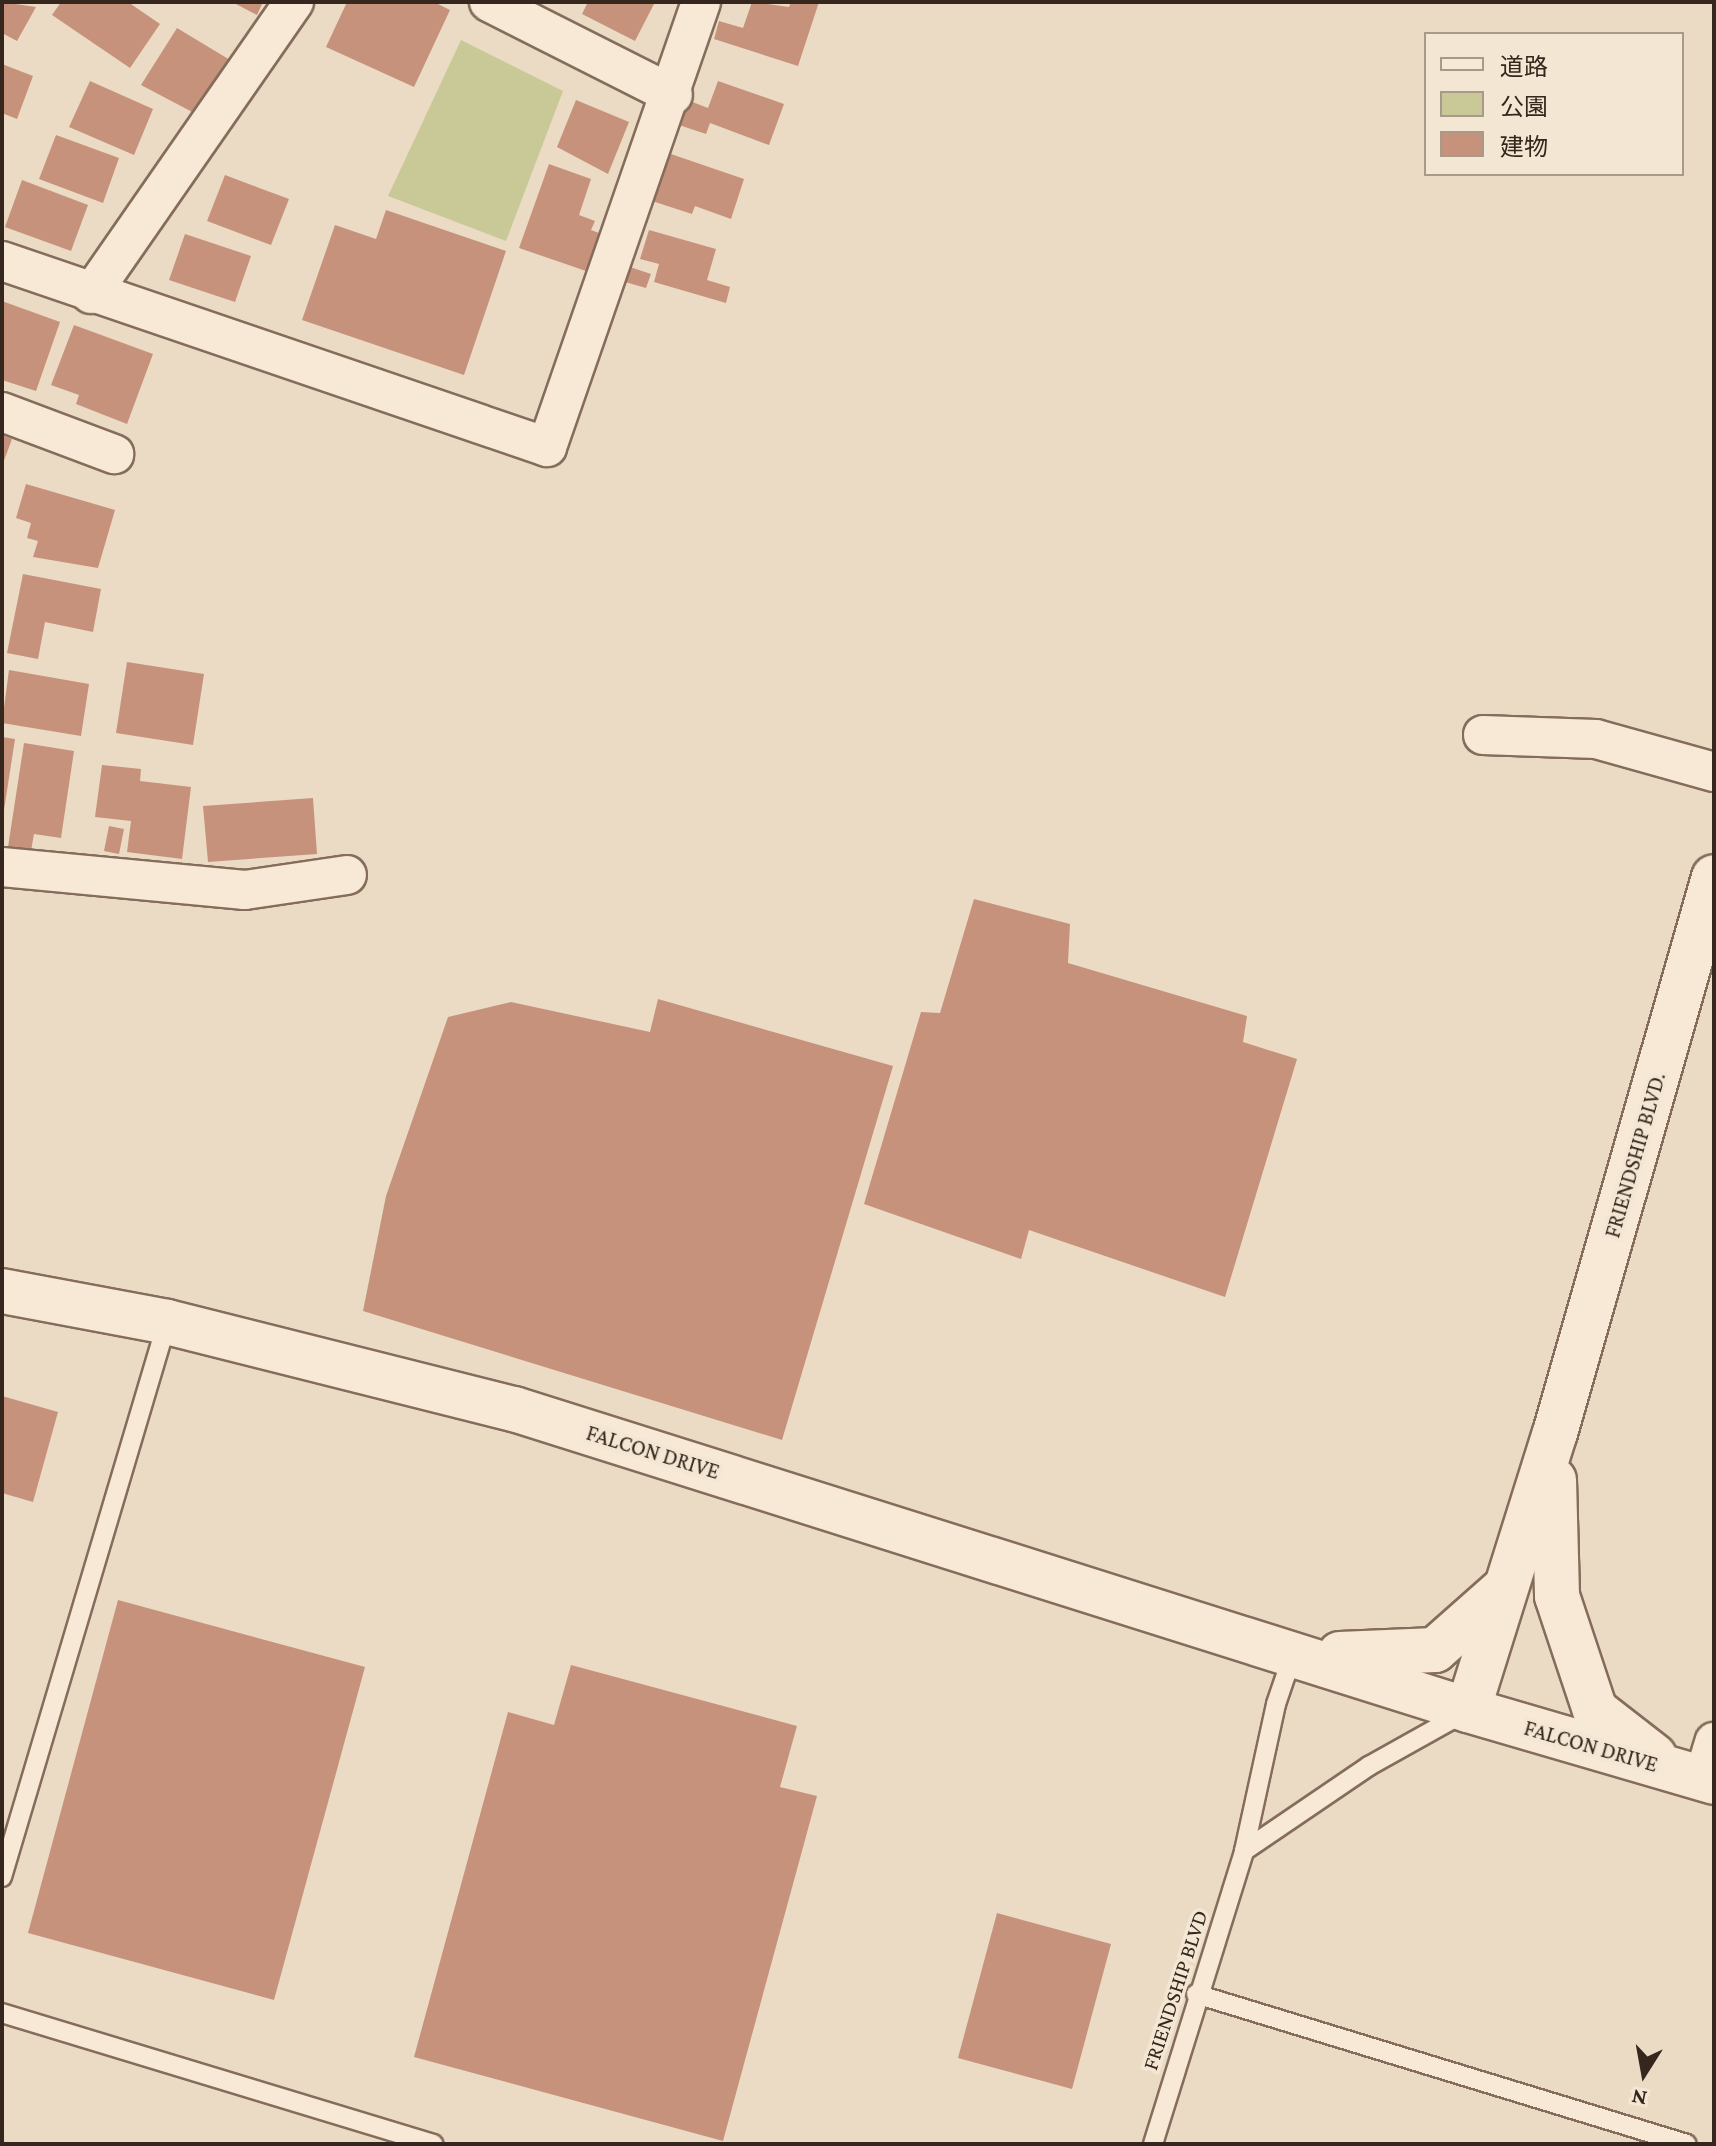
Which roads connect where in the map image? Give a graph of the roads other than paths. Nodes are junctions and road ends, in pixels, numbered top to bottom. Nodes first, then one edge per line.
1 (294, 2) edge
2 (489, 2) edge
3 (701, 2) edge
4 (673, 95) junction
5 (2, 261) edge
6 (91, 294) junction
7 (2, 412) edge
8 (114, 454) dead end
9 (1483, 735) dead end
10 (1714, 772) edge
11 (2, 867) edge
12 (347, 875) dead end
13 (1714, 877) edge
14 (2, 1291) edge
15 (167, 1322) junction
16 (1555, 1433) junction
17 (1504, 1589) junction
18 (1293, 1654) junction
19 (1468, 1710) junction
20 (1701, 1768) edge
21 (1244, 1851) junction
22 (2, 1877) edge
23 (1196, 1994) junction
24 (2, 2013) edge
25 (434, 2144) edge
26 (1153, 2144) edge
27 (1687, 2144) edge

1 - 6 street
2 - 4 street
3 - 4 street
4 - 6 street
5 - 6 street
7 - 8 street
9 - 10 street
11 - 12 street
13 - 16 street, FRIENDSHIP BLVD.
14 - 15 street, FALCON DRIVE
15 - 18 street, FALCON DRIVE
15 - 22 lane
16 - 17 street, FRIENDSHIP BLVD.
16 - 20 street, FRIENDSHIP BLVD.
17 - 18 street
17 - 19 street, FRIENDSHIP BLVD.
18 - 19 street, FALCON DRIVE
18 - 21 lane, FRIENDSHIP BLVD
19 - 20 street, FALCON DRIVE
19 - 21 lane
21 - 23 lane, FRIENDSHIP BLVD
23 - 26 lane, FRIENDSHIP BLVD
23 - 27 lane
24 - 25 lane

